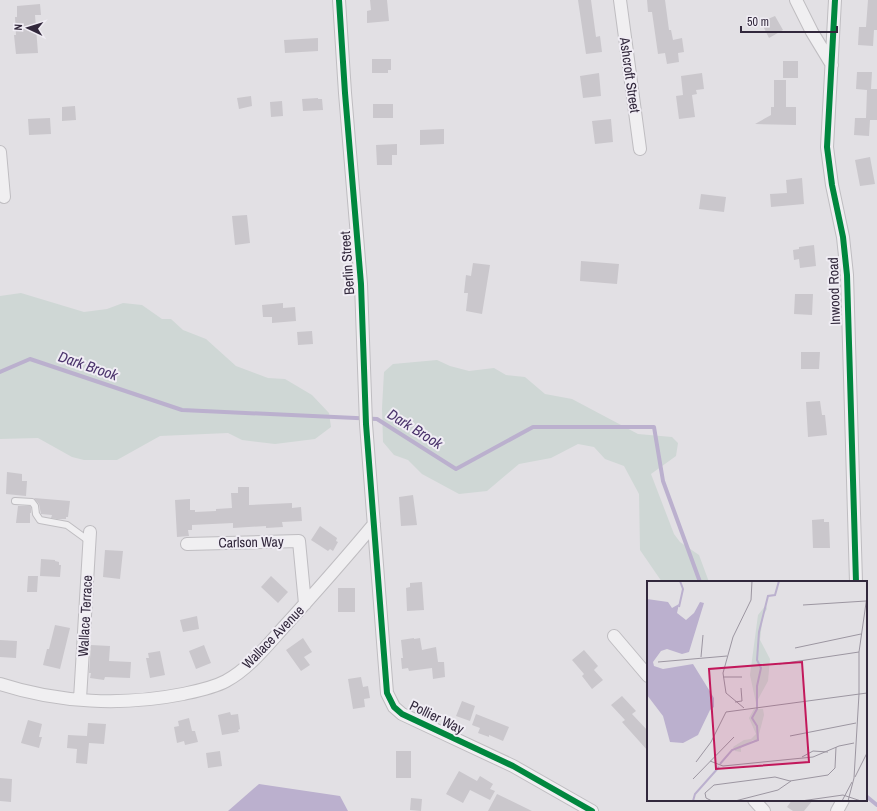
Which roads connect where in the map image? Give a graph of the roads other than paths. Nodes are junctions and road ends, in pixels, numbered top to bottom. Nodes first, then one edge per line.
1 (339, 0) edge
2 (620, 0) edge
3 (796, 0) edge
4 (835, 0) edge
5 (832, 65) junction
6 (640, 150) dead end
7 (0, 152) edge
8 (4, 197) dead end
9 (15, 501) dead end
10 (374, 524) junction
11 (89, 536) joint
12 (187, 544) dead end
13 (856, 581) edge
14 (305, 604) junction
15 (614, 636) dead end
16 (647, 675) edge
17 (0, 684) edge
18 (80, 699) junction
19 (755, 801) edge
20 (842, 801) edge
21 (592, 811) edge
22 (764, 811) edge
23 (836, 811) edge

1 - 10 street, Berlin Street
2 - 6 street, Ashcroft Street
3 - 5 street
4 - 5 street, Inwood Road
5 - 13 street, Inwood Road
7 - 8 street
9 - 11 lane
10 - 14 street, Wallace Avenue
10 - 21 street, Pollier Way
11 - 18 street, Wallace Terrace
12 - 14 street, Carlson Way
14 - 18 street, Wallace Avenue
15 - 16 street
17 - 18 street, Wallace Avenue
19 - 22 street
20 - 23 street

